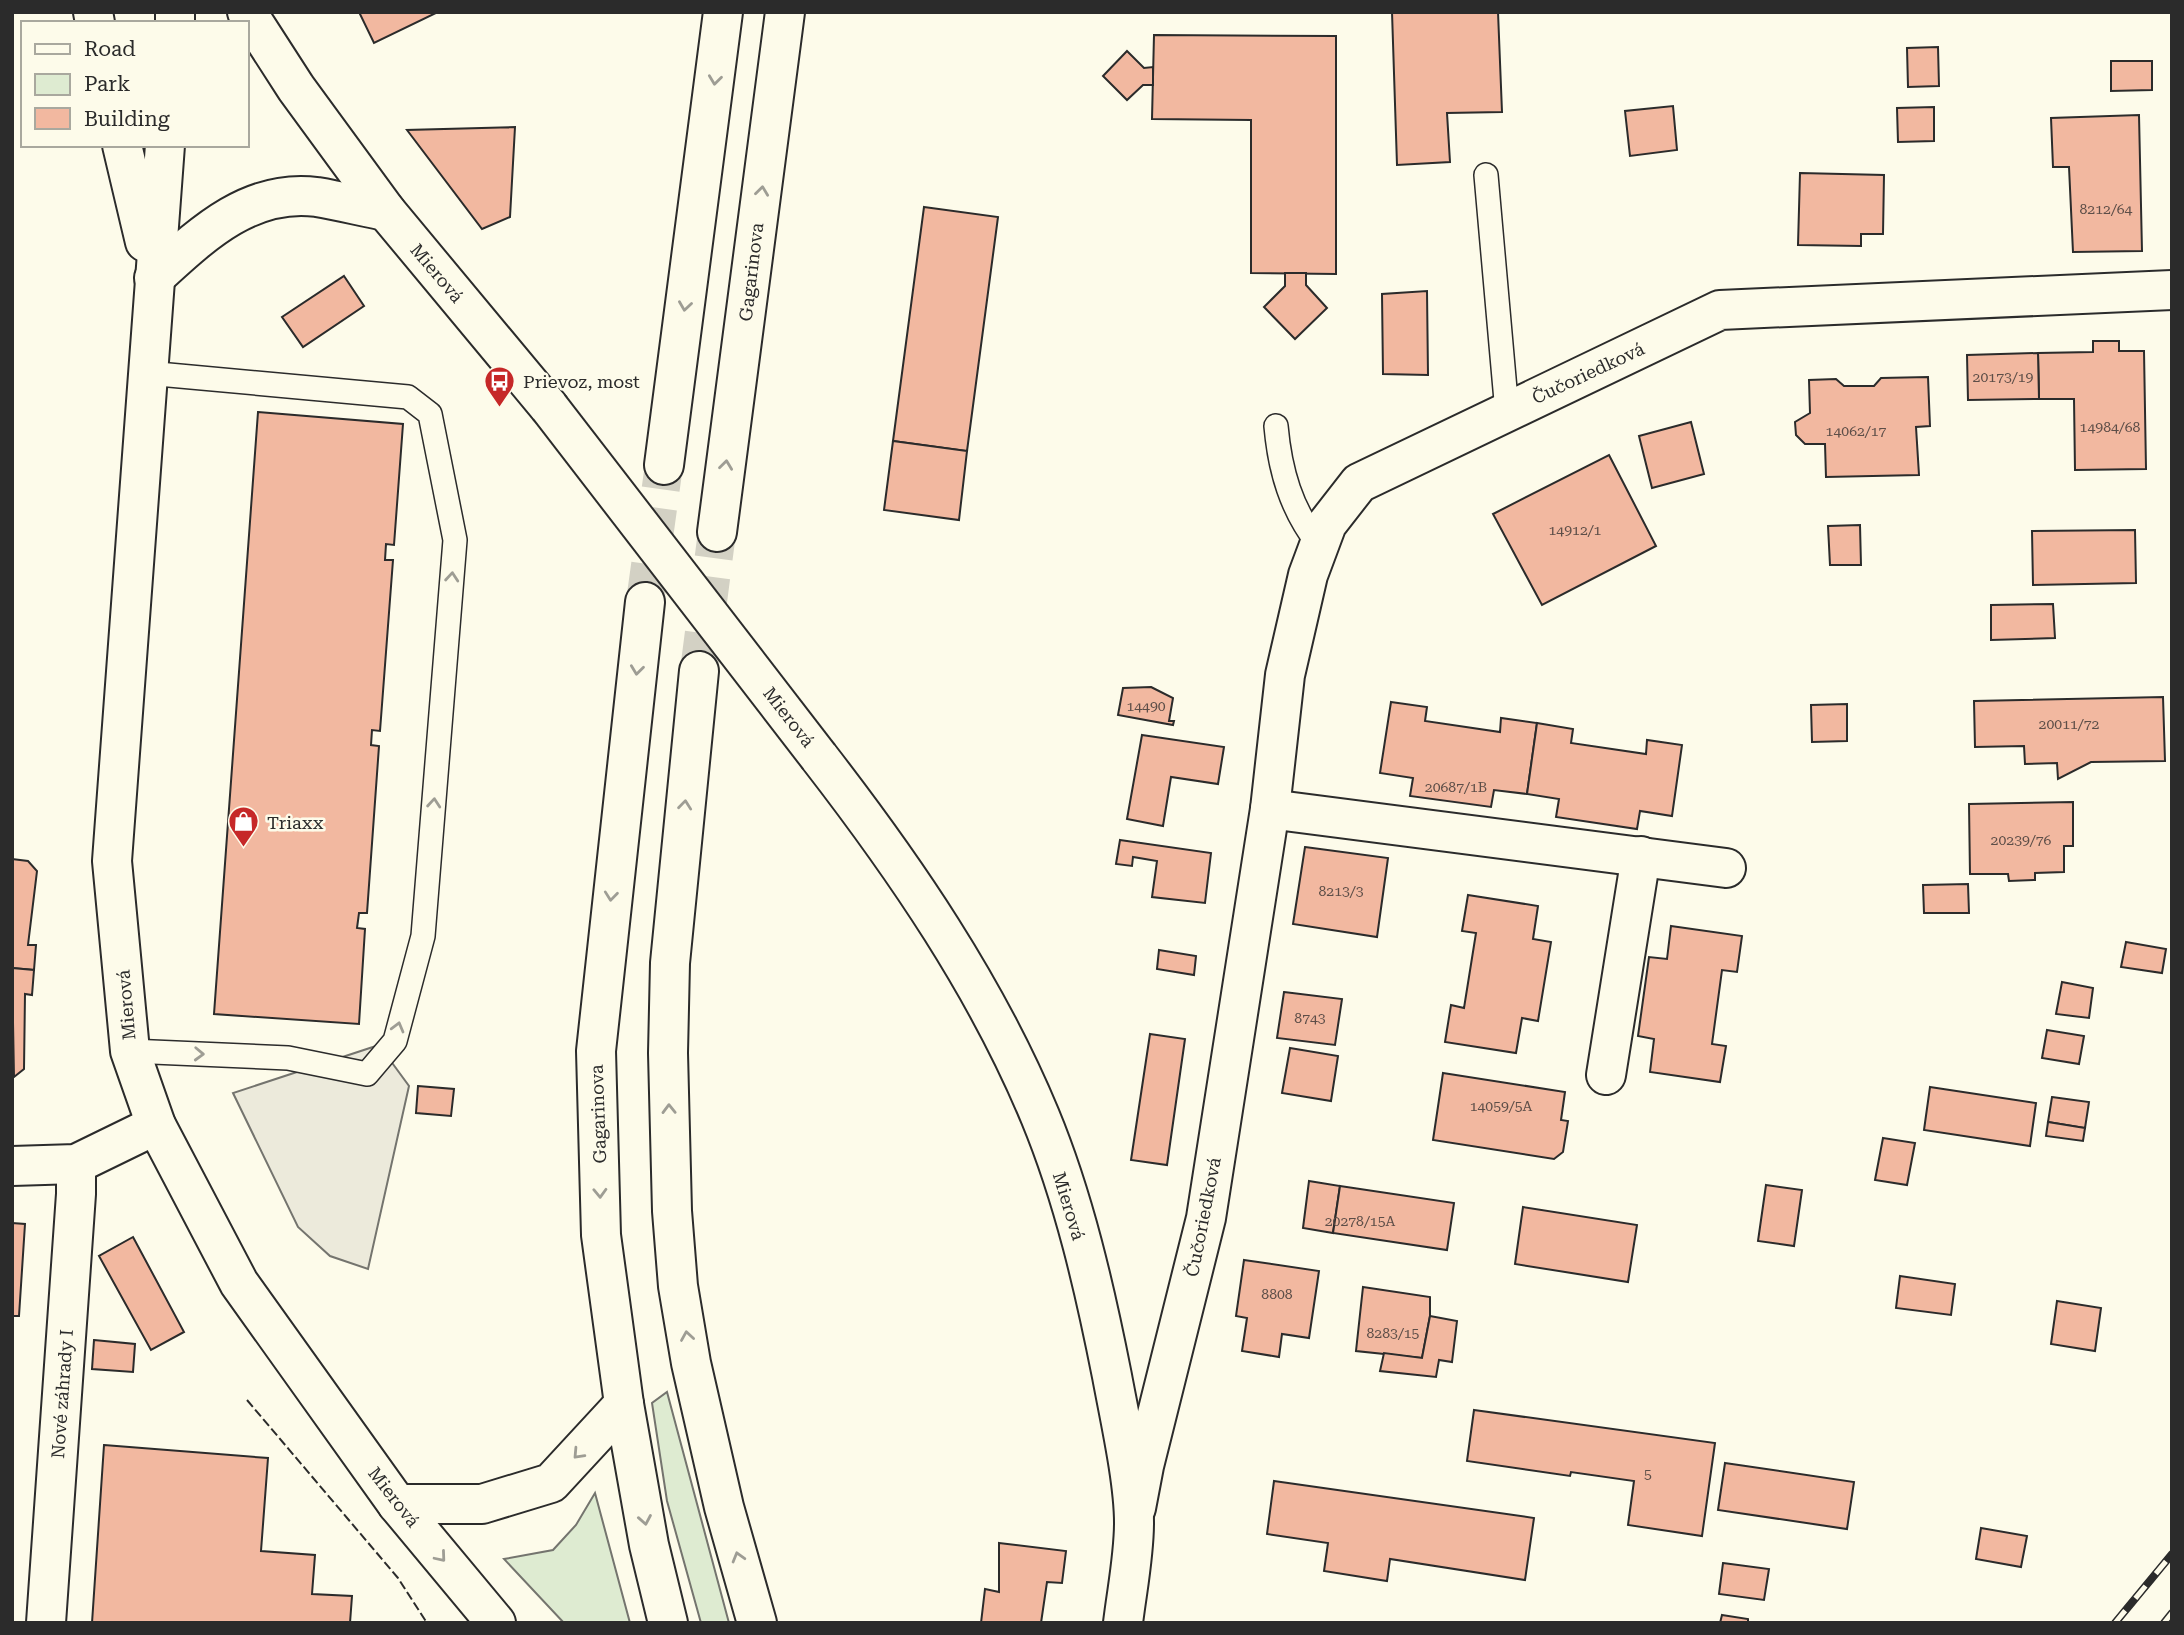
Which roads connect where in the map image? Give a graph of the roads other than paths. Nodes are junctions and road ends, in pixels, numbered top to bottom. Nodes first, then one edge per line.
1 (247, 12) edge
2 (723, 12) edge
3 (785, 12) edge
4 (122, 147) edge
5 (164, 147) edge
6 (1486, 175) dead end
7 (386, 211) junction
8 (154, 278) junction
9 (2172, 290) edge
10 (147, 373) junction
11 (1507, 412) junction
12 (1276, 426) dead end
13 (664, 465) tunnel mouth
14 (717, 532) tunnel mouth
15 (1319, 545) junction
16 (645, 602) tunnel mouth
17 (699, 671) tunnel mouth
18 (1270, 809) junction
19 (1641, 856) junction
20 (1726, 868) dead end
21 (130, 1051) junction
22 (1606, 1075) dead end
23 (156, 1125) junction
24 (76, 1164) junction
25 (12, 1166) edge
26 (624, 1404) junction
27 (397, 1504) junction
28 (1134, 1522) junction
29 (46, 1623) edge
30 (496, 1623) edge
31 (668, 1623) edge
32 (757, 1623) edge
33 (1123, 1623) edge

1 - 7 street, Mierová
2 -> 13 street
14 -> 3 street, Gagarinova
4 - 8 street, Mierová
5 - 8 street, Mierová
6 - 11 lane
7 - 8 street
7 - 28 street, Mierová, bridge
8 - 10 street, Mierová
9 - 11 street, Čučoriedková
10 - 21 street, Mierová
21 -> 10 lane
11 - 15 street, Čučoriedková
12 - 15 lane
15 - 18 street, Čučoriedková
16 -> 26 street, Gagarinova
32 -> 17 street
18 - 19 street
18 - 28 street, Čučoriedková
19 - 20 street
19 - 22 street
21 - 23 street, Mierová
23 - 24 street
23 - 27 street, Mierová
24 - 25 street
24 - 29 street, Nové záhrady I
26 -> 27 street
26 -> 31 street, Gagarinova
27 -> 30 street, Mierová
28 - 33 street, Čučoriedková

